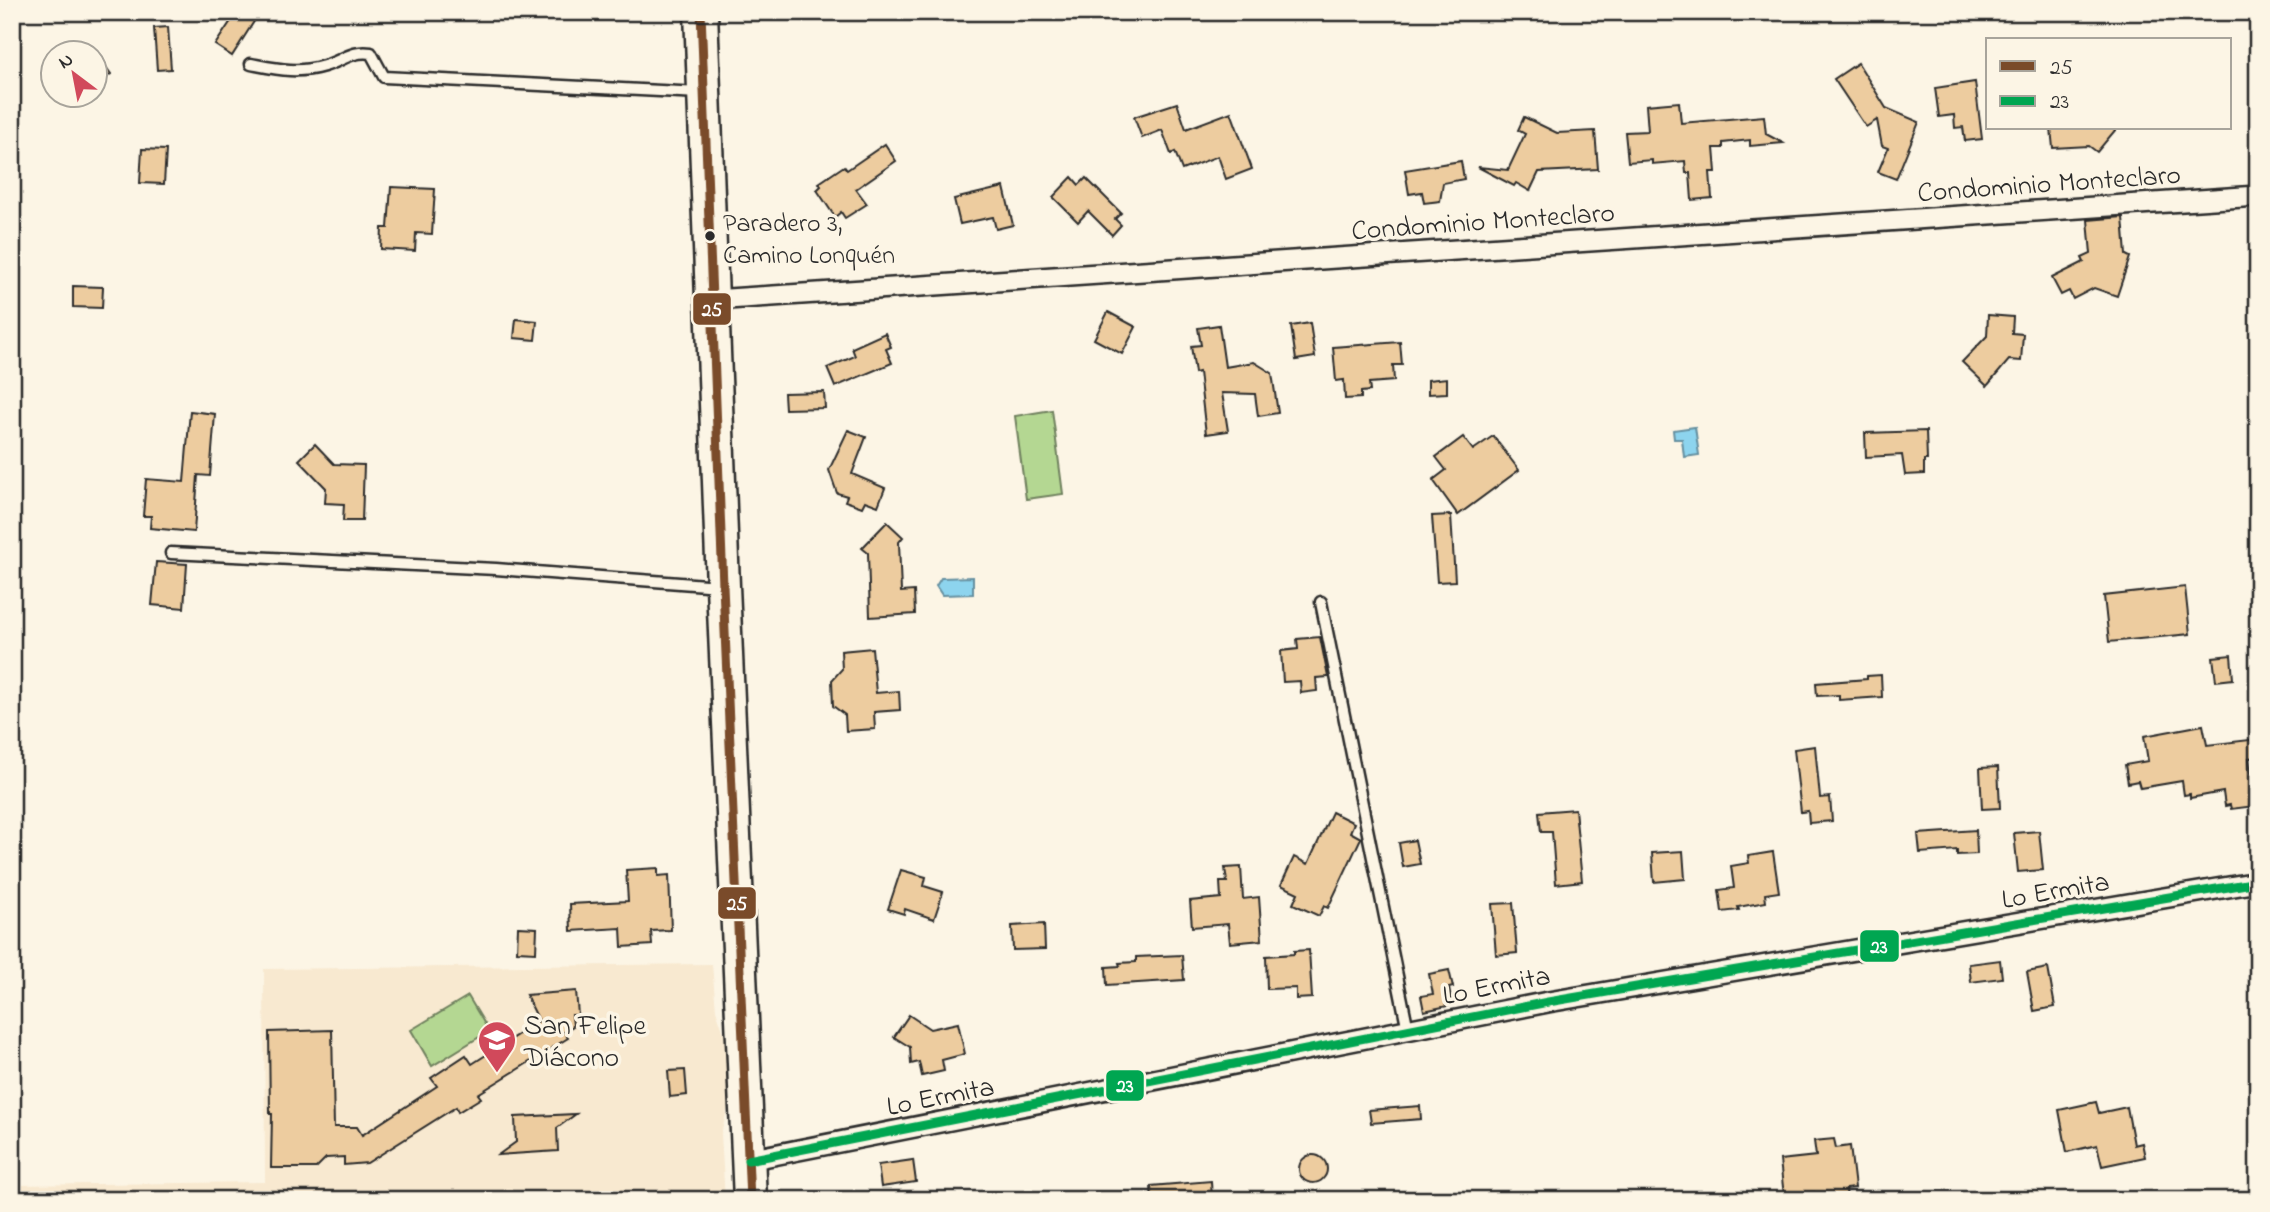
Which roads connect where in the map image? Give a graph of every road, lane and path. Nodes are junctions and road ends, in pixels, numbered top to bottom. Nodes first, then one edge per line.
1 (701, 12) edge
2 (251, 64) dead end
3 (705, 94) junction
4 (2258, 196) edge
5 (713, 300) junction
6 (171, 553) dead end
7 (723, 586) junction
8 (1321, 602) dead end
9 (2258, 882) edge
10 (1408, 1030) junction
11 (748, 1160) junction
12 (750, 1200) edge

1 - 3 main road
2 - 3 lane
3 - 5 main road
4 - 5 street, Condominio Monteclaro
5 - 7 main road
6 - 7 lane
7 - 11 main road
8 - 10 lane
9 - 10 street, Lo Ermita
10 - 11 street, Lo Ermita
11 - 12 main road

